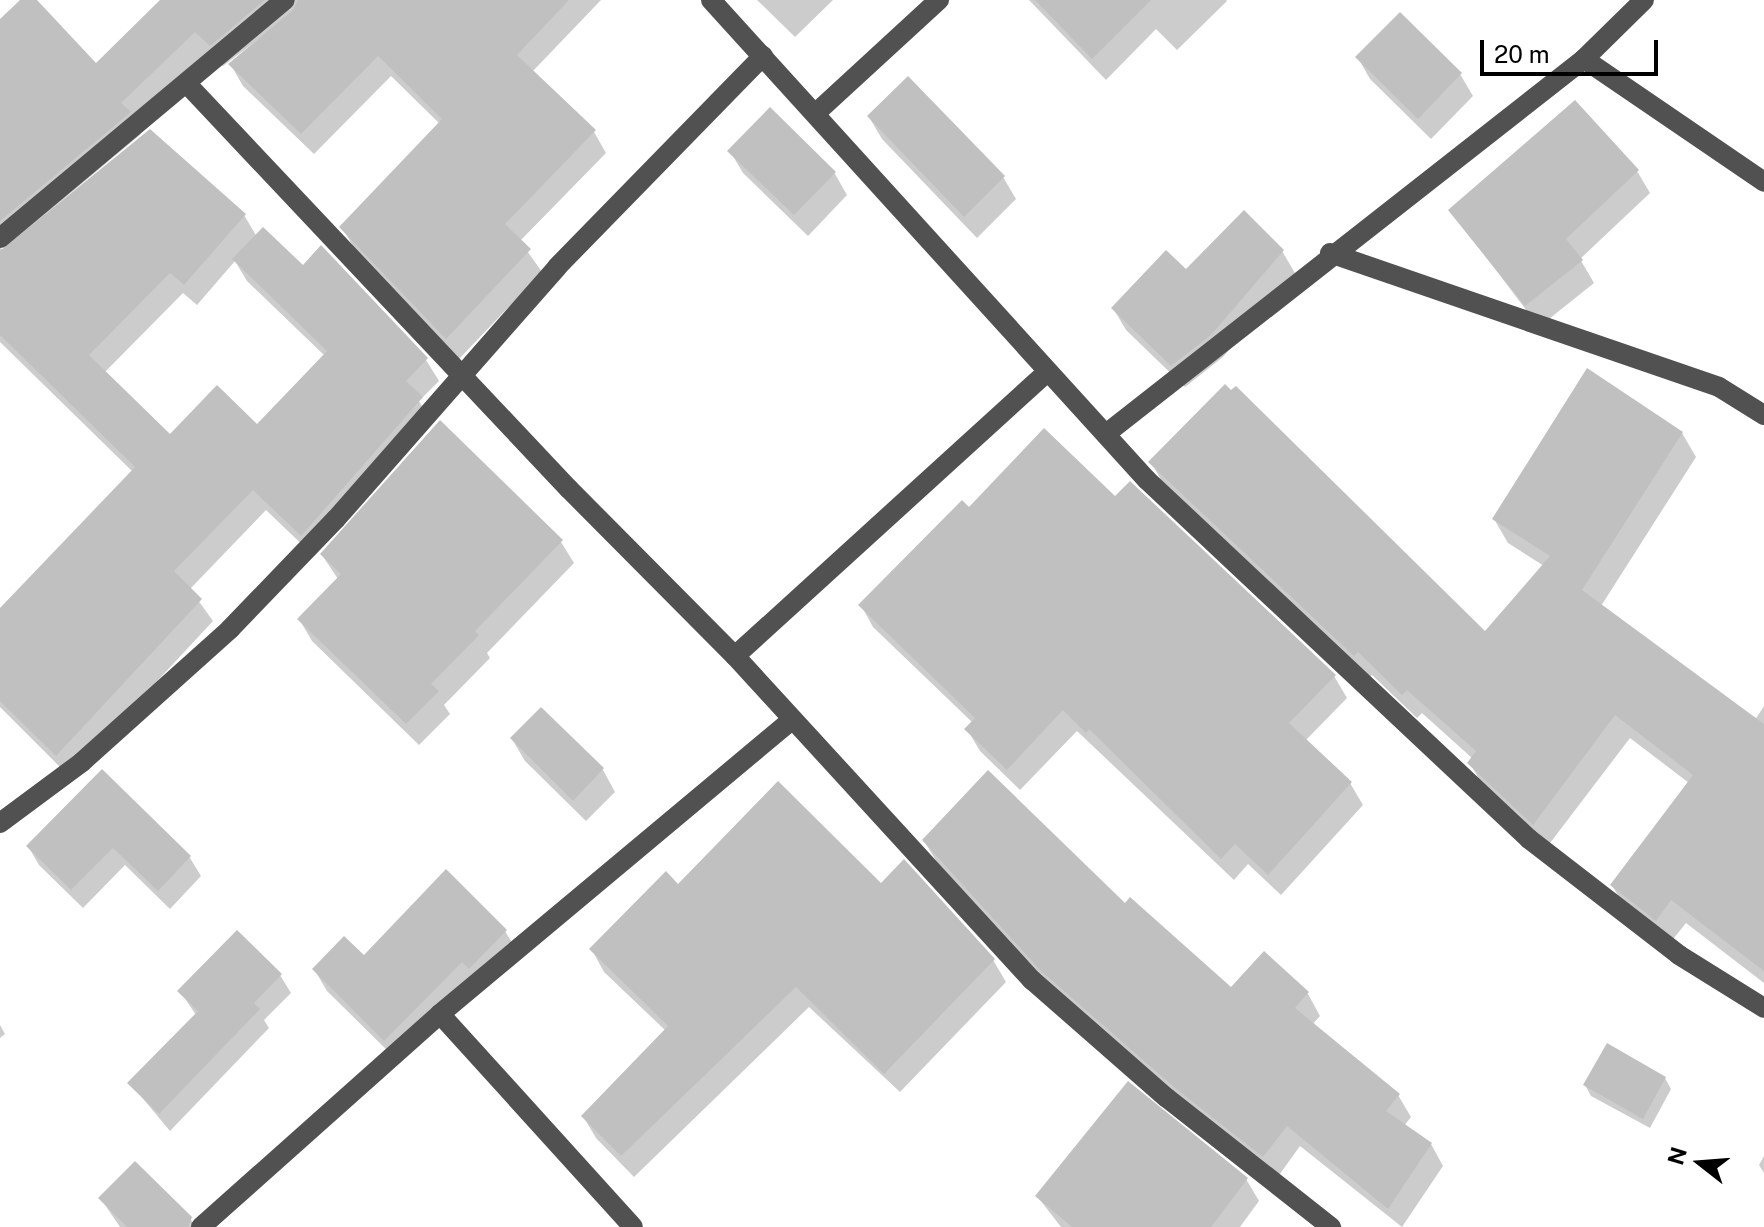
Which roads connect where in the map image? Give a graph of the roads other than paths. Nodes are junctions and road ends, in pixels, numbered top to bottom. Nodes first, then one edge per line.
1 (285, 0) edge
2 (711, 0) edge
3 (939, 0) edge
4 (1644, 0) edge
5 (763, 56) junction
6 (1584, 59) junction
7 (188, 85) junction
8 (817, 112) junction
9 (1764, 182) edge
10 (0, 238) edge
11 (1330, 253) junction
12 (1046, 373) junction
13 (464, 376) junction
14 (1764, 415) edge
15 (1107, 433) junction
16 (735, 656) junction
17 (791, 720) junction
18 (0, 823) edge
19 (1764, 1008) edge
20 (440, 1014) junction
21 (201, 1227) edge
22 (633, 1227) edge
23 (1331, 1227) edge

1 - 7 street
2 - 5 street
3 - 8 street
4 - 6 street
5 - 8 street
5 - 13 street
6 - 9 street
6 - 11 street
7 - 10 street
7 - 13 street
8 - 12 street
11 - 14 street
11 - 15 street
12 - 15 street
12 - 16 street
13 - 16 street
13 - 18 street
15 - 19 street
16 - 17 street
17 - 20 street
17 - 23 street
20 - 21 street
20 - 22 street

